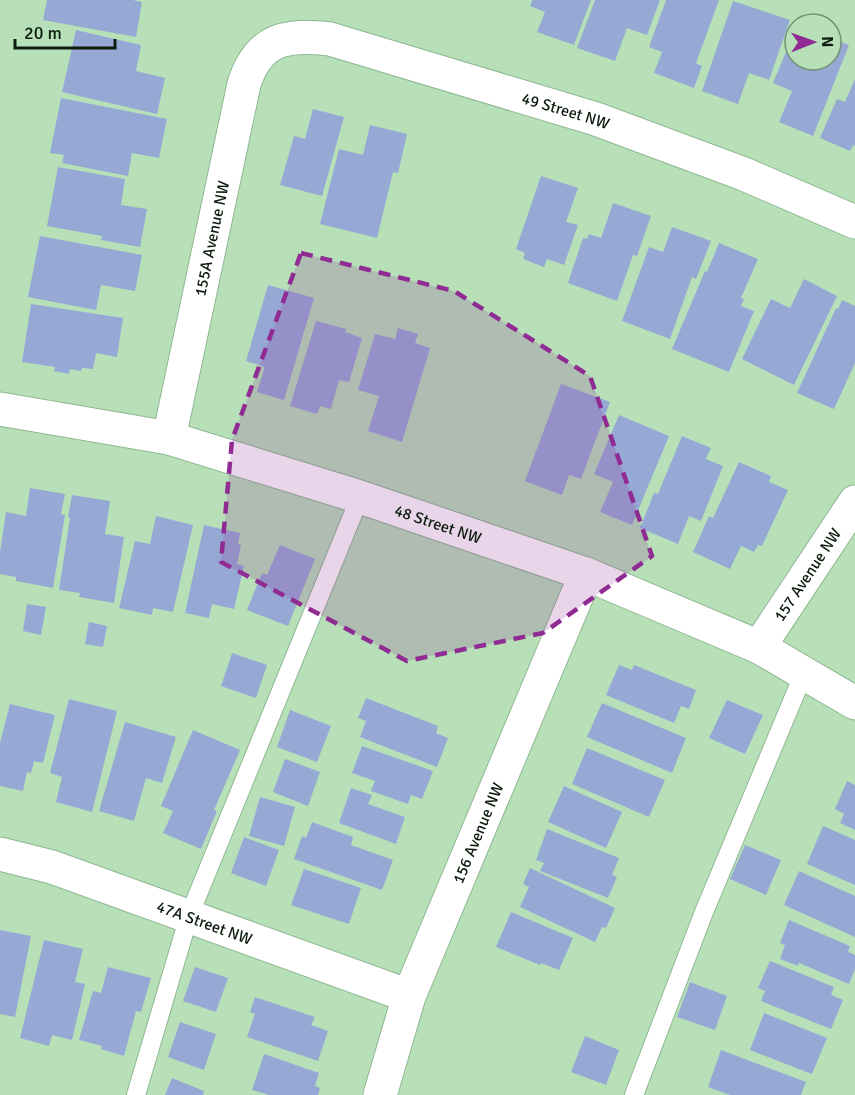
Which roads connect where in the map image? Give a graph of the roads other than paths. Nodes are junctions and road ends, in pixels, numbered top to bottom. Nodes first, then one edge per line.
1 (268, 45) joint
2 (855, 222) edge
3 (0, 409) edge
4 (169, 438) junction
5 (360, 497) junction
6 (855, 502) edge
7 (586, 574) junction
8 (759, 647) junction
9 (804, 673) junction
10 (855, 703) edge
11 (0, 854) edge
12 (189, 916) junction
13 (409, 996) junction
14 (136, 1095) edge
15 (380, 1095) edge
16 (634, 1095) edge

1 - 2 street, 49 Street NW
1 - 4 street, 155A Avenue NW
3 - 4 street, 48 Street NW
4 - 5 street, 48 Street NW
5 - 7 street, 48 Street NW
5 - 12 lane
6 - 8 street, 157 Avenue NW
7 - 8 street, 48 Street NW
7 - 13 street, 156 Avenue NW
8 - 9 street, 48 Street NW
9 - 10 street, 48 Street NW
9 - 16 lane
11 - 12 street, 47A Street NW
12 - 13 street, 47A Street NW
12 - 14 lane
13 - 15 street, 156 Avenue NW

